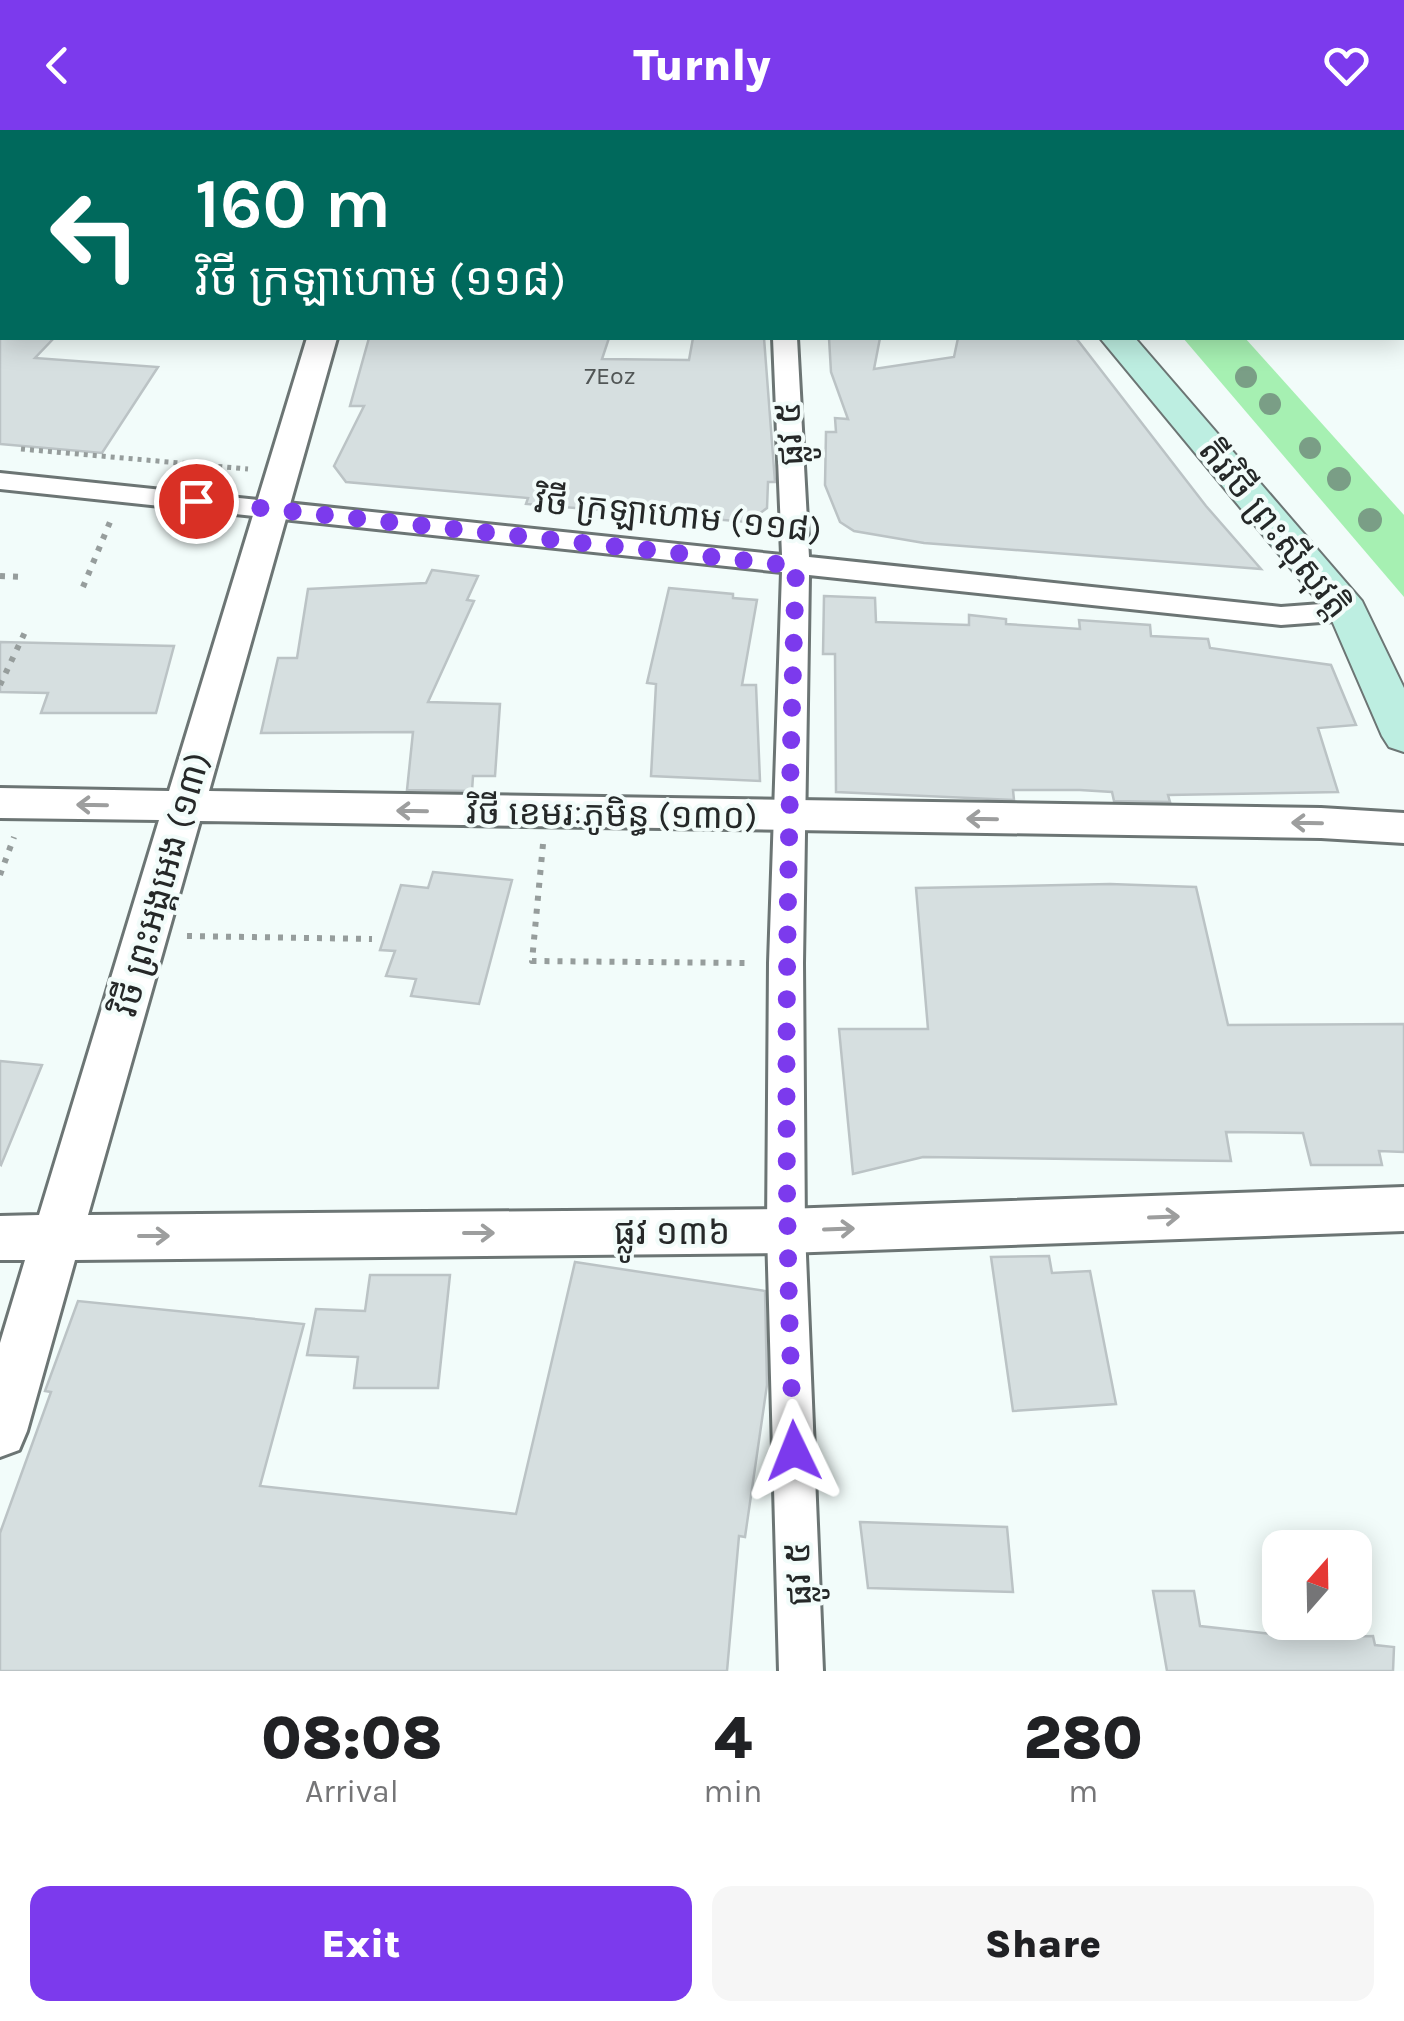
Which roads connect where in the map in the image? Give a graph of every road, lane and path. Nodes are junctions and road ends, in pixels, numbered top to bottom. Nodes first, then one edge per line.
1 (321, 340) edge
2 (784, 340) edge
3 (1119, 340) edge
4 (20, 449) dead end
5 (254, 470) dead end
6 (0, 481) edge
7 (122, 493) junction
8 (271, 509) junction
9 (796, 566) junction
10 (0, 576) edge
11 (25, 577) dead end
12 (84, 588) dead end
13 (1348, 611) junction
14 (26, 630) dead end
15 (0, 685) edge
16 (1404, 736) edge
17 (0, 803) edge
18 (184, 806) junction
19 (546, 813) junction
20 (789, 816) junction
21 (1404, 828) edge
22 (146, 936) junction
23 (372, 939) dead end
24 (786, 964) junction
25 (1404, 1208) edge
26 (786, 1231) junction
27 (57, 1237) junction
28 (0, 1238) edge
29 (0, 1431) edge
30 (801, 1671) edge

1 - 8 street, វិថី ព្រះអង្គអេង (១៣)
2 - 9 street, ផ្លូវ ៥
3 - 13 main road, តីរវិថី ព្រះស៊ីសុវត្តិ
4 - 5 path
6 - 7 street, វិថី ក្រឡាហោម (១១៨)
7 - 8 street, វិថី ក្រឡាហោម (១១៨)
7 - 12 path
8 - 9 street, វិថី ក្រឡាហោម (១១៨)
8 - 18 street, វិថី ព្រះអង្គអេង (១៣)
9 - 13 street, វិថី ក្រឡាហោម (១១៨)
9 - 20 street, ផ្លូវ ៥
10 - 11 path
13 - 16 main road, តីរវិថី ព្រះស៊ីសុវត្តិ
14 - 15 path
18 -> 17 street, វិថី ខេមរៈភូមិន្ធ (១៣០)
19 -> 18 street, វិថី ខេមរៈភូមិន្ធ (១៣០)
18 - 22 street, វិថី ព្រះអង្គអេង (១៣)
19 - 20 street, វិថី ខេមរៈភូមិន្ធ (១៣០)
19 - 24 path
21 -> 20 street, វិថី ខេមរៈភូមិន្ធ (១៣០)
20 - 24 street, ផ្លូវ ៥
22 - 23 path
22 - 27 street, វិថី ព្រះអង្គអេង (១៣)
24 - 26 street, ផ្លូវ ៥
26 -> 25 street, ផ្លូវ ១៣៦
27 -> 26 street, ផ្លូវ ១៣៦
26 - 30 street, ផ្លូវ ៥
27 - 28 street, ផ្លូវ ១៣៦
27 - 29 street, វិថី ព្រះអង្គអេង (១៣)

